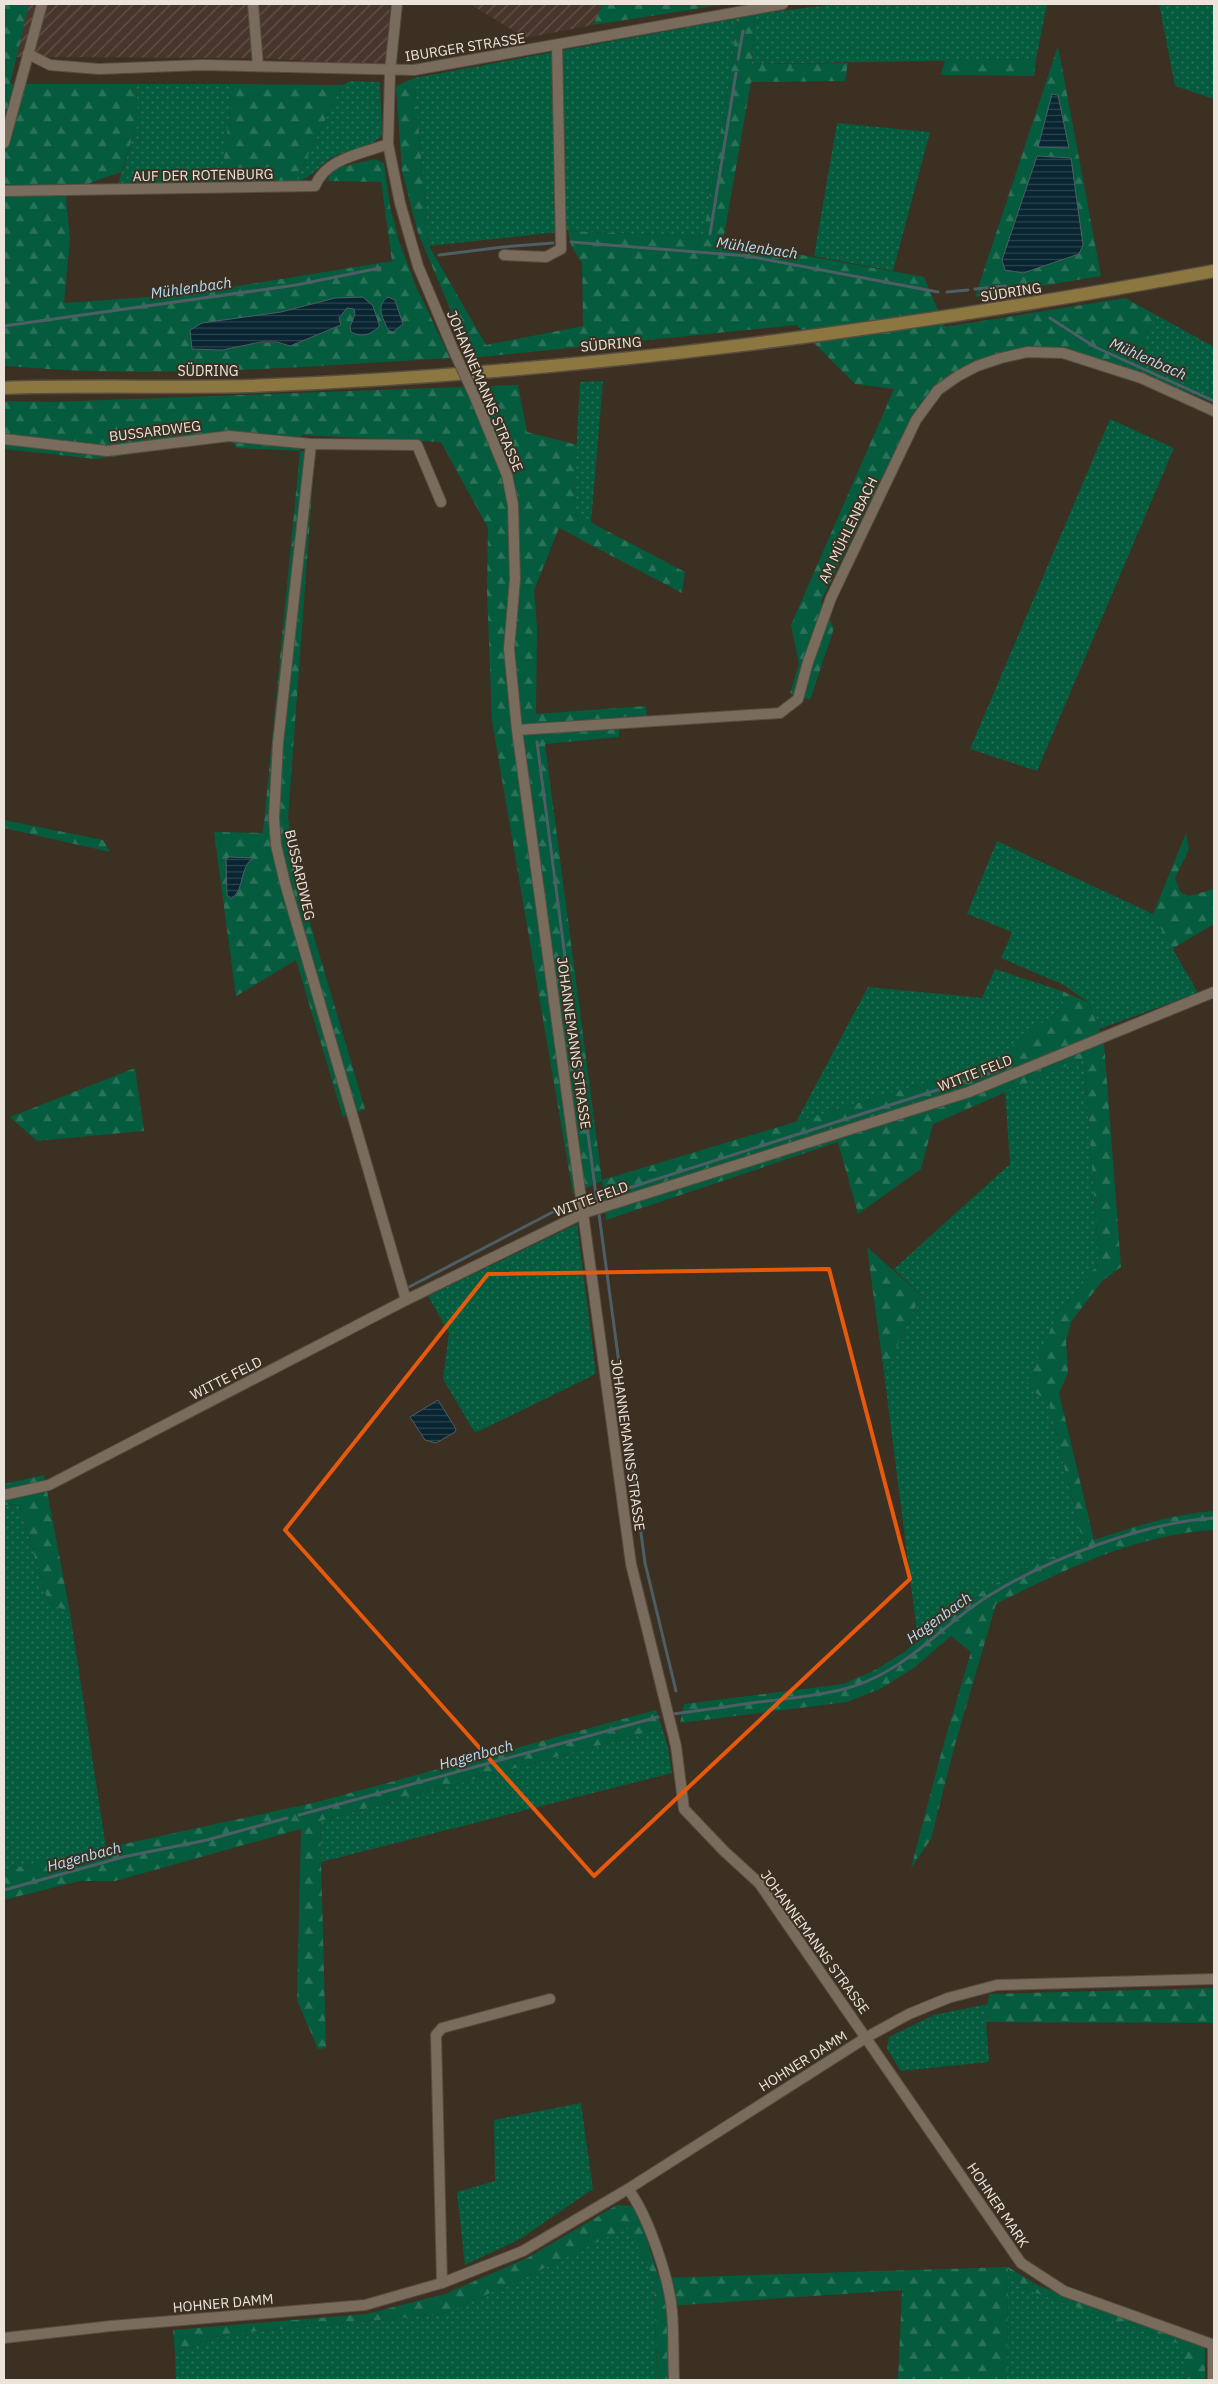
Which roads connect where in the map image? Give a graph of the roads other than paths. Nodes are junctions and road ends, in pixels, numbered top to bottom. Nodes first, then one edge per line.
1 (42, 4) edge
2 (253, 4) edge
3 (397, 4) edge
4 (783, 4) edge
5 (557, 46) junction
6 (28, 54) junction
7 (258, 66) junction
8 (390, 71) junction
9 (4, 143) edge
10 (388, 144) junction
11 (4, 191) edge
12 (504, 255) dead end
13 (1214, 271) edge
14 (4, 378) edge
15 (18, 387) junction
16 (4, 388) edge
17 (1214, 411) edge
18 (4, 439) edge
19 (311, 444) junction
20 (441, 502) dead end
21 (517, 730) junction
22 (1214, 992) edge
23 (584, 1214) junction
24 (406, 1300) junction
25 (4, 1495) edge
26 (1214, 1979) edge
27 (550, 1999) dead end
28 (867, 2037) junction
29 (628, 2189) junction
30 (442, 2283) junction
31 (4, 2338) edge
32 (1214, 2345) edge
33 (674, 2380) edge
34 (1213, 2380) edge

1 - 6 street
2 - 7 street
3 - 8 street, JOHANNEMANNS STRASSE
4 - 5 street, IBURGER STRASSE
5 - 8 street, IBURGER STRASSE
5 - 12 street
6 - 7 street, IBURGER STRASSE
6 - 9 street
7 - 8 street, IBURGER STRASSE
8 - 10 street, JOHANNEMANNS STRASSE
10 - 11 street, AUF DER ROTENBURG
10 - 21 street, JOHANNEMANNS STRASSE, bridge
13 - 15 main road, SÜDRING
14 - 15 main road
15 - 16 main road, SÜDRING
17 - 21 street, AM MÜHLENBACH
18 - 19 street, BUSSARDWEG
19 - 20 street, BUSSARDWEG
19 - 24 street, BUSSARDWEG
21 - 23 street, JOHANNEMANNS STRASSE
22 - 23 street, WITTE FELD
23 - 24 street, WITTE FELD
23 - 28 street, JOHANNEMANNS STRASSE
24 - 25 street, WITTE FELD
26 - 28 street, HOHNER DAMM
27 - 30 street
28 - 29 street, HOHNER DAMM
28 - 32 street, HOHNER MARK
29 - 30 street, HOHNER DAMM
29 - 33 street
30 - 31 street, HOHNER DAMM
32 - 34 street

